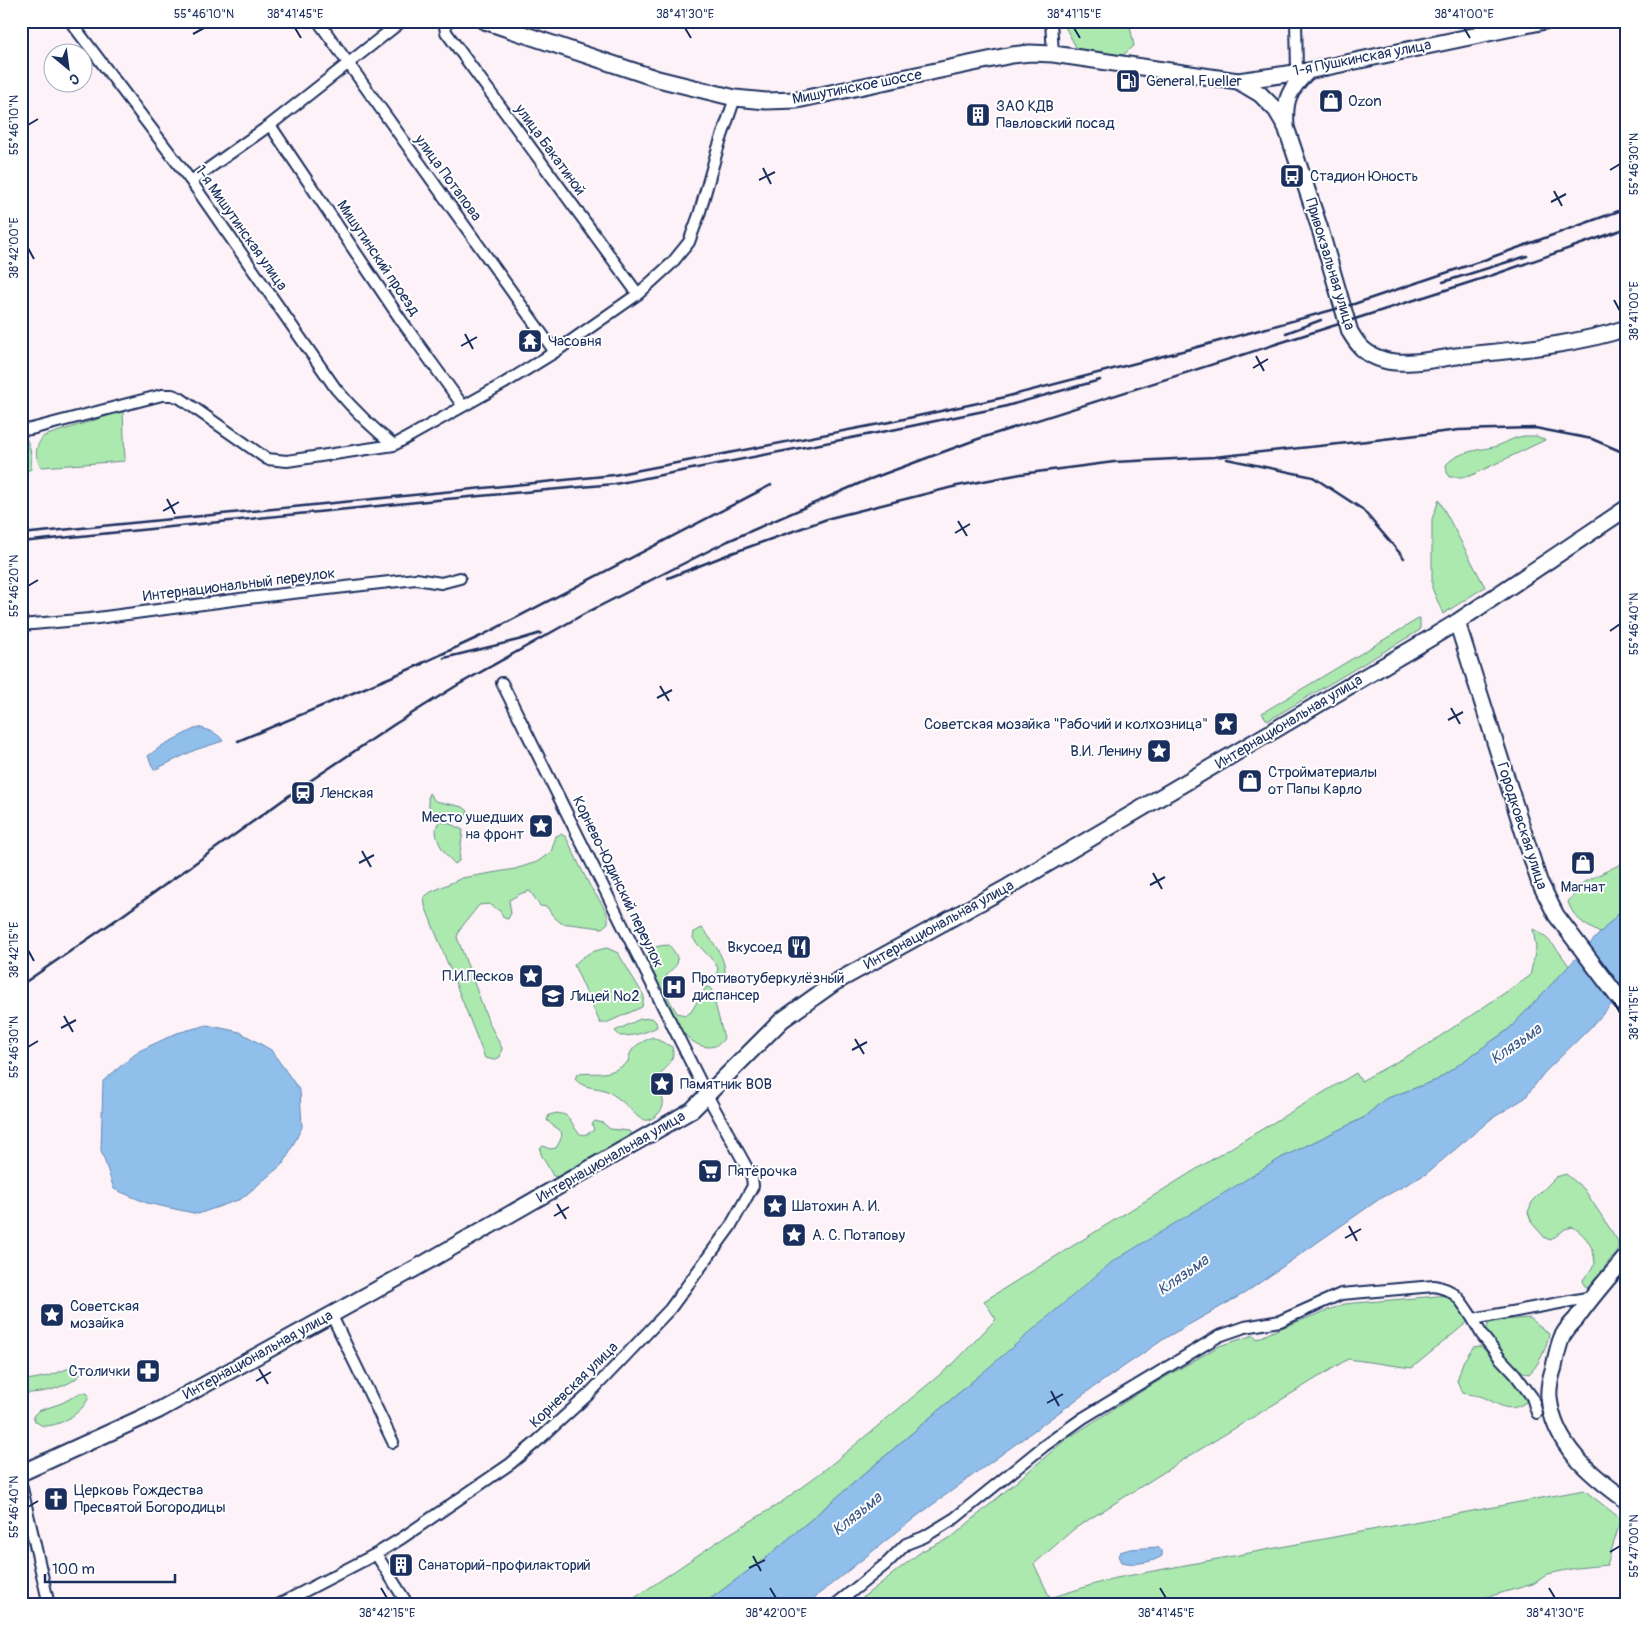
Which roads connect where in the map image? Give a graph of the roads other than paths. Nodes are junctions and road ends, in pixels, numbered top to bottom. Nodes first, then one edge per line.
1 (70, 21) edge
2 (318, 21) edge
3 (402, 21) edge
4 (444, 21) edge
5 (484, 21) edge
6 (1051, 21) edge
7 (1296, 21) edge
8 (1545, 21) edge
9 (1480, 28) edge
10 (1053, 54) junction
11 (349, 64) junction
12 (1303, 72) junction
13 (1238, 81) junction
14 (735, 98) junction
15 (270, 126) junction
16 (1286, 128) junction
17 (191, 181) junction
18 (638, 294) junction
19 (1627, 328) edge
20 (555, 352) junction
21 (464, 406) junction
22 (21, 430) edge
23 (394, 445) junction
24 (1627, 508) edge
25 (460, 578) dead end
26 (1457, 622) junction
27 (21, 625) edge
28 (502, 683) dead end
29 (1627, 1009) edge
30 (707, 1095) junction
31 (1627, 1256) edge
32 (1592, 1297) junction
33 (331, 1314) junction
34 (1473, 1319) junction
35 (1537, 1413) dead end
36 (393, 1442) dead end
37 (21, 1473) edge
38 (21, 1484) edge
39 (1627, 1501) edge
40 (376, 1554) junction
41 (49, 1605) edge
42 (278, 1605) edge
43 (408, 1605) edge
44 (834, 1605) edge

1 - 17 street, 1-я Мишутинская улица
2 - 11 street, улица Потапова
3 - 11 street
4 - 18 street, улица Бакатиной
5 - 14 main road, Мишутинское шоссе
6 - 10 street
7 - 12 street
8 - 9 main road, 1-я Пушкинская улица
9 - 12 main road, 1-я Пушкинская улица
10 - 13 main road, Мишутинское шоссе
10 - 14 main road, Мишутинское шоссе
11 - 15 street
11 - 20 street, улица Потапова
12 - 13 main road, 1-я Пушкинская улица
12 - 16 main road
13 - 16 main road, Привокзальная улица
14 - 18 street
15 - 17 street
15 - 21 street, Мишутинский проезд
16 - 19 main road, Привокзальная улица
17 - 23 street, 1-я Мишутинская улица
18 - 20 street
20 - 21 street
21 - 23 street
22 - 23 street
24 - 26 main road, Интернациональная улица
25 - 27 street, Интернациональный переулок
26 - 29 main road, Городковская улица
26 - 30 main road, Интернациональная улица
28 - 30 street, Корнево-Юдинский переулок
30 - 33 main road, Интернациональная улица
30 - 40 street, Корневская улица
31 - 32 main road
32 - 34 street
32 - 39 main road
33 - 36 street
33 - 37 main road, Интернациональная улица
34 - 35 street
34 - 44 street
38 - 41 street
40 - 42 street, Корневская улица
40 - 43 street

